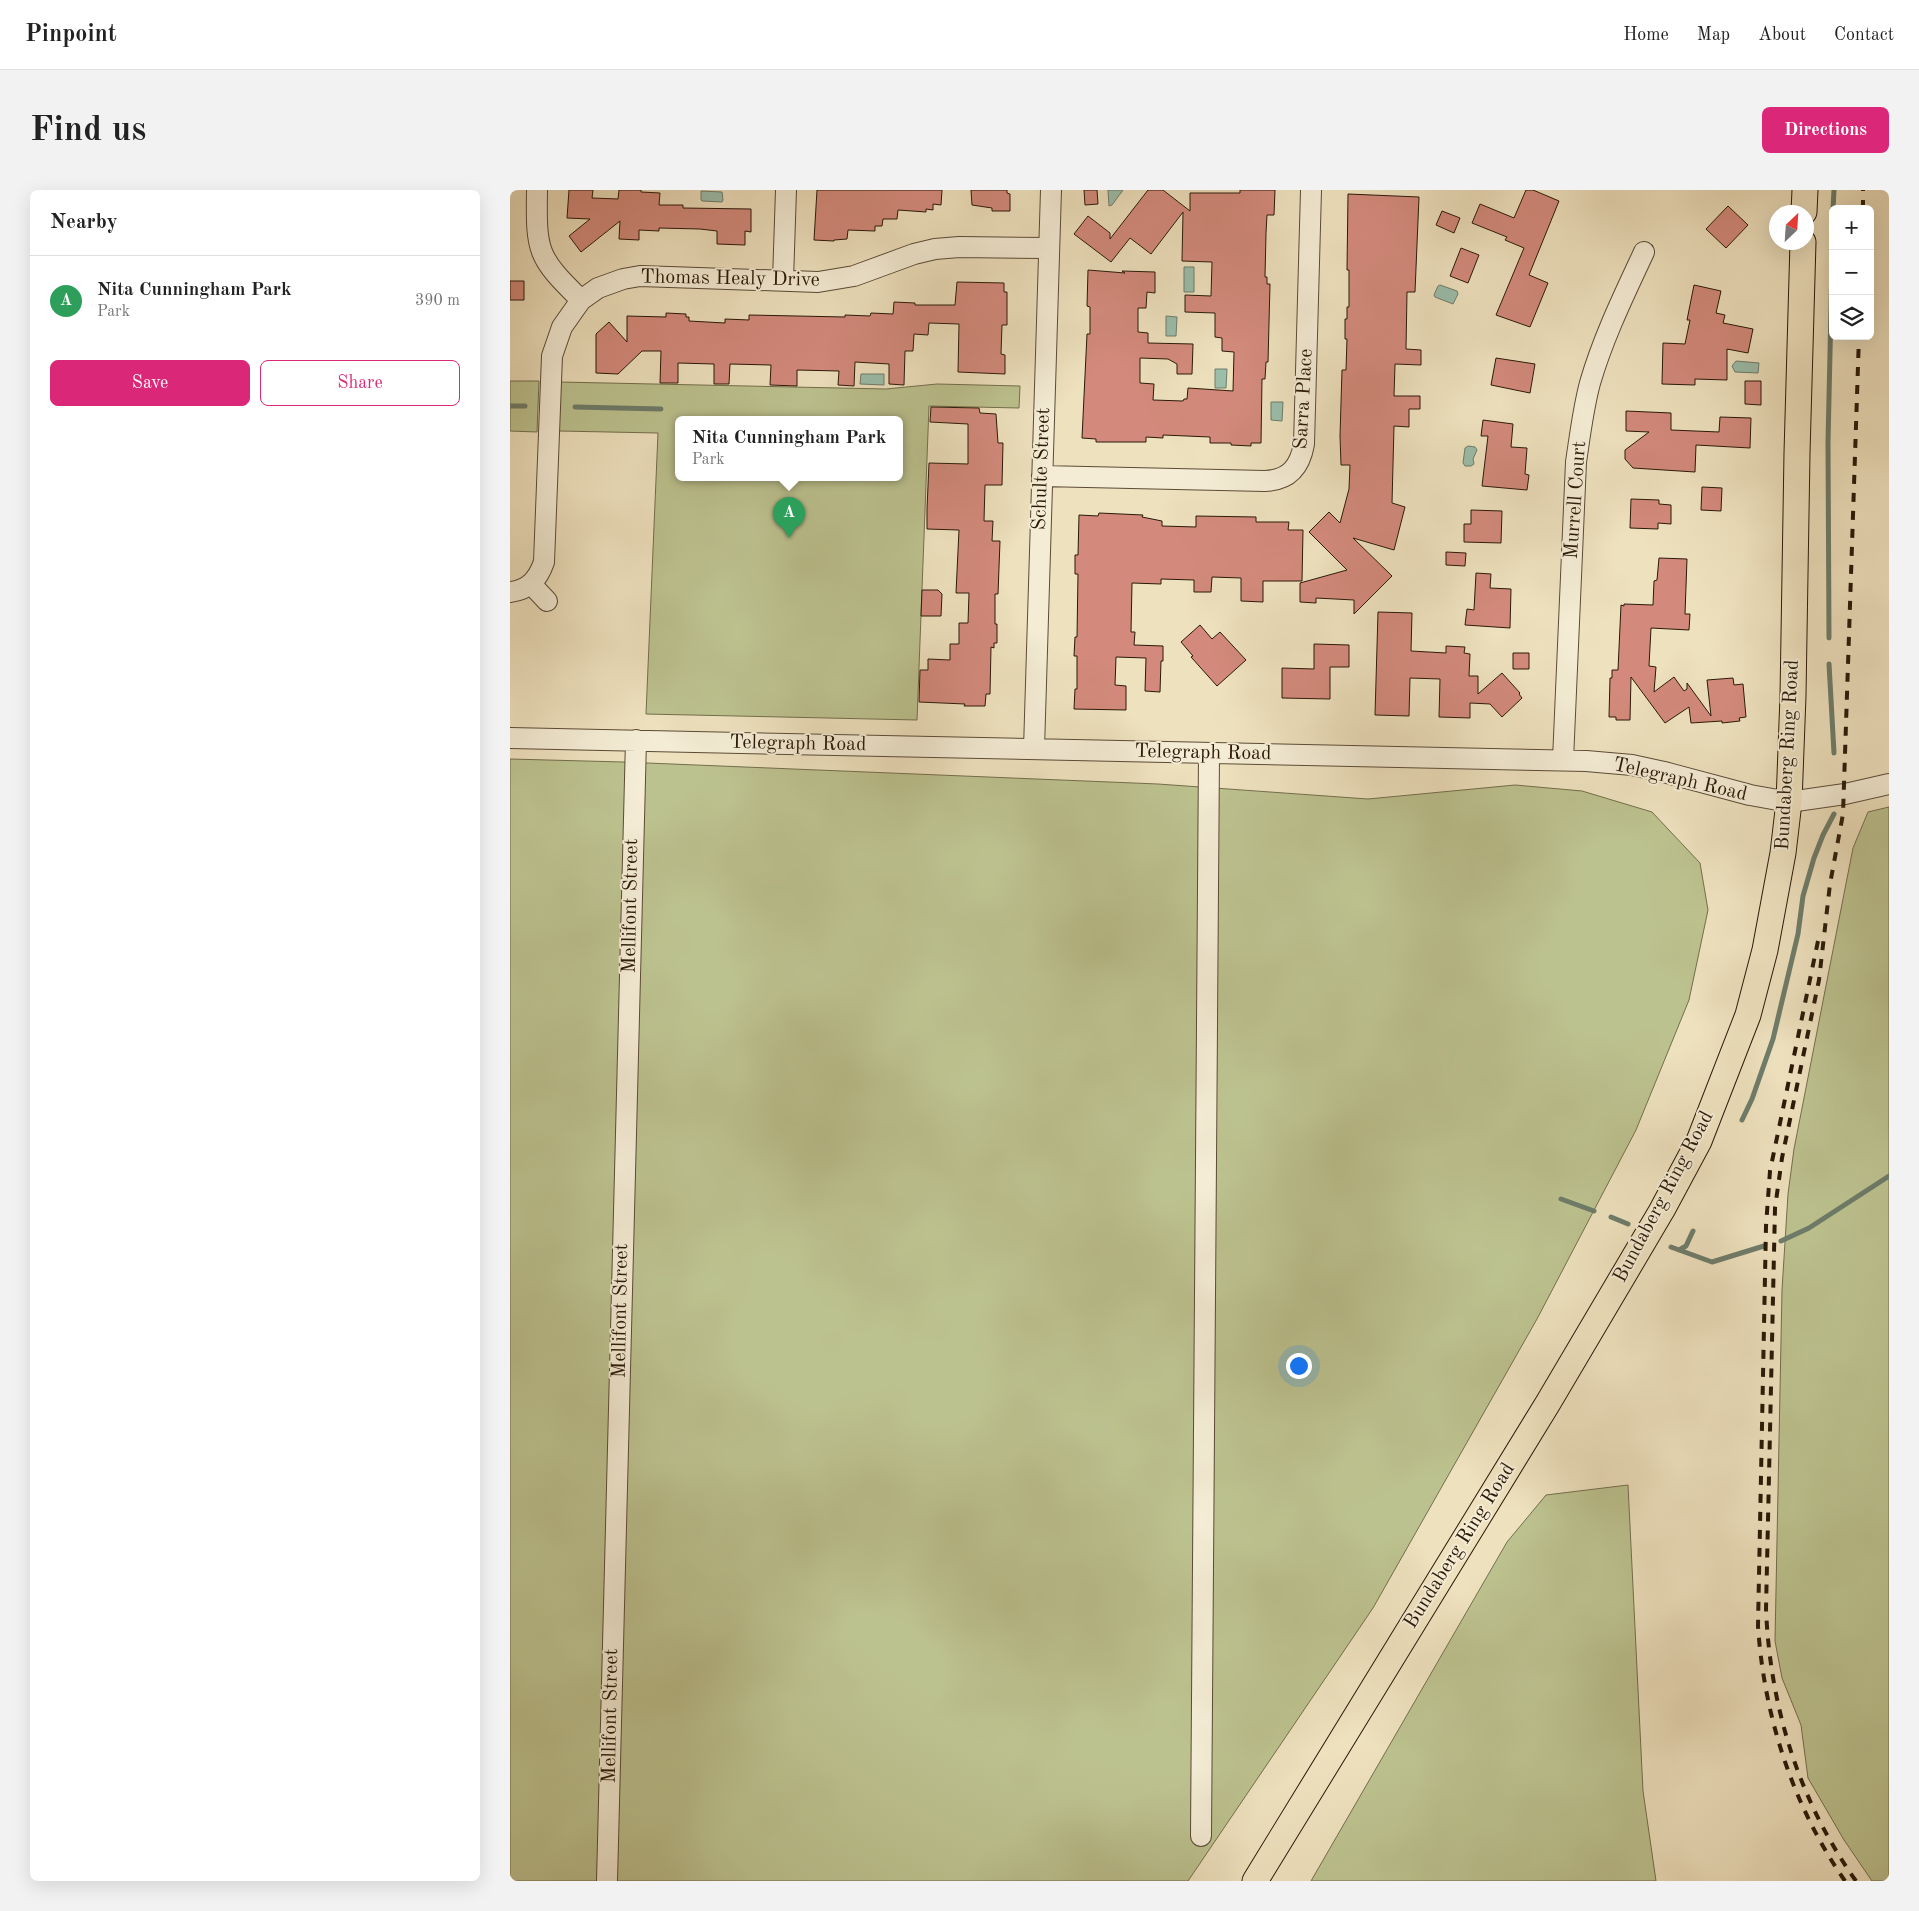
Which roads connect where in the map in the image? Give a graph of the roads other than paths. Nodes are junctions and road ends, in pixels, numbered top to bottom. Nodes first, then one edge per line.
1 (537, 190) edge
2 (786, 190) edge
3 (1051, 190) edge
4 (1311, 190) edge
5 (1805, 190) edge
6 (1804, 205) edge
7 (1048, 248) junction
8 (1803, 250) edge
9 (1644, 252) dead end
10 (783, 280) junction
11 (581, 300) junction
12 (1042, 476) junction
13 (531, 584) junction
14 (510, 592) edge
15 (547, 601) dead end
16 (510, 738) edge
17 (636, 740) junction
18 (1034, 749) junction
19 (1209, 753) junction
20 (1563, 760) junction
21 (1889, 784) edge
22 (1788, 802) junction
23 (1200, 1836) dead end
24 (607, 1881) edge
25 (1255, 1881) edge

1 - 11 street
2 - 10 street
3 - 7 street, Schulte Street
4 - 12 street, Sarra Place
5 - 6 main road
7 - 10 street, Thomas Healy Drive
7 - 12 street, Schulte Street
8 - 22 main road, Bundaberg Ring Road
9 - 20 street, Murrell Court
10 - 11 street, Thomas Healy Drive
11 - 13 street, Thomas Healy Drive
12 - 18 street, Schulte Street
13 - 14 street
13 - 15 street
16 - 17 street, Telegraph Road
17 - 18 street, Telegraph Road
17 - 24 street, Mellifont Street
18 - 19 street, Telegraph Road
19 - 20 street, Telegraph Road
19 - 23 street
20 - 22 street, Telegraph Road
21 - 22 street, Telegraph Road
22 - 25 main road, Bundaberg Ring Road

